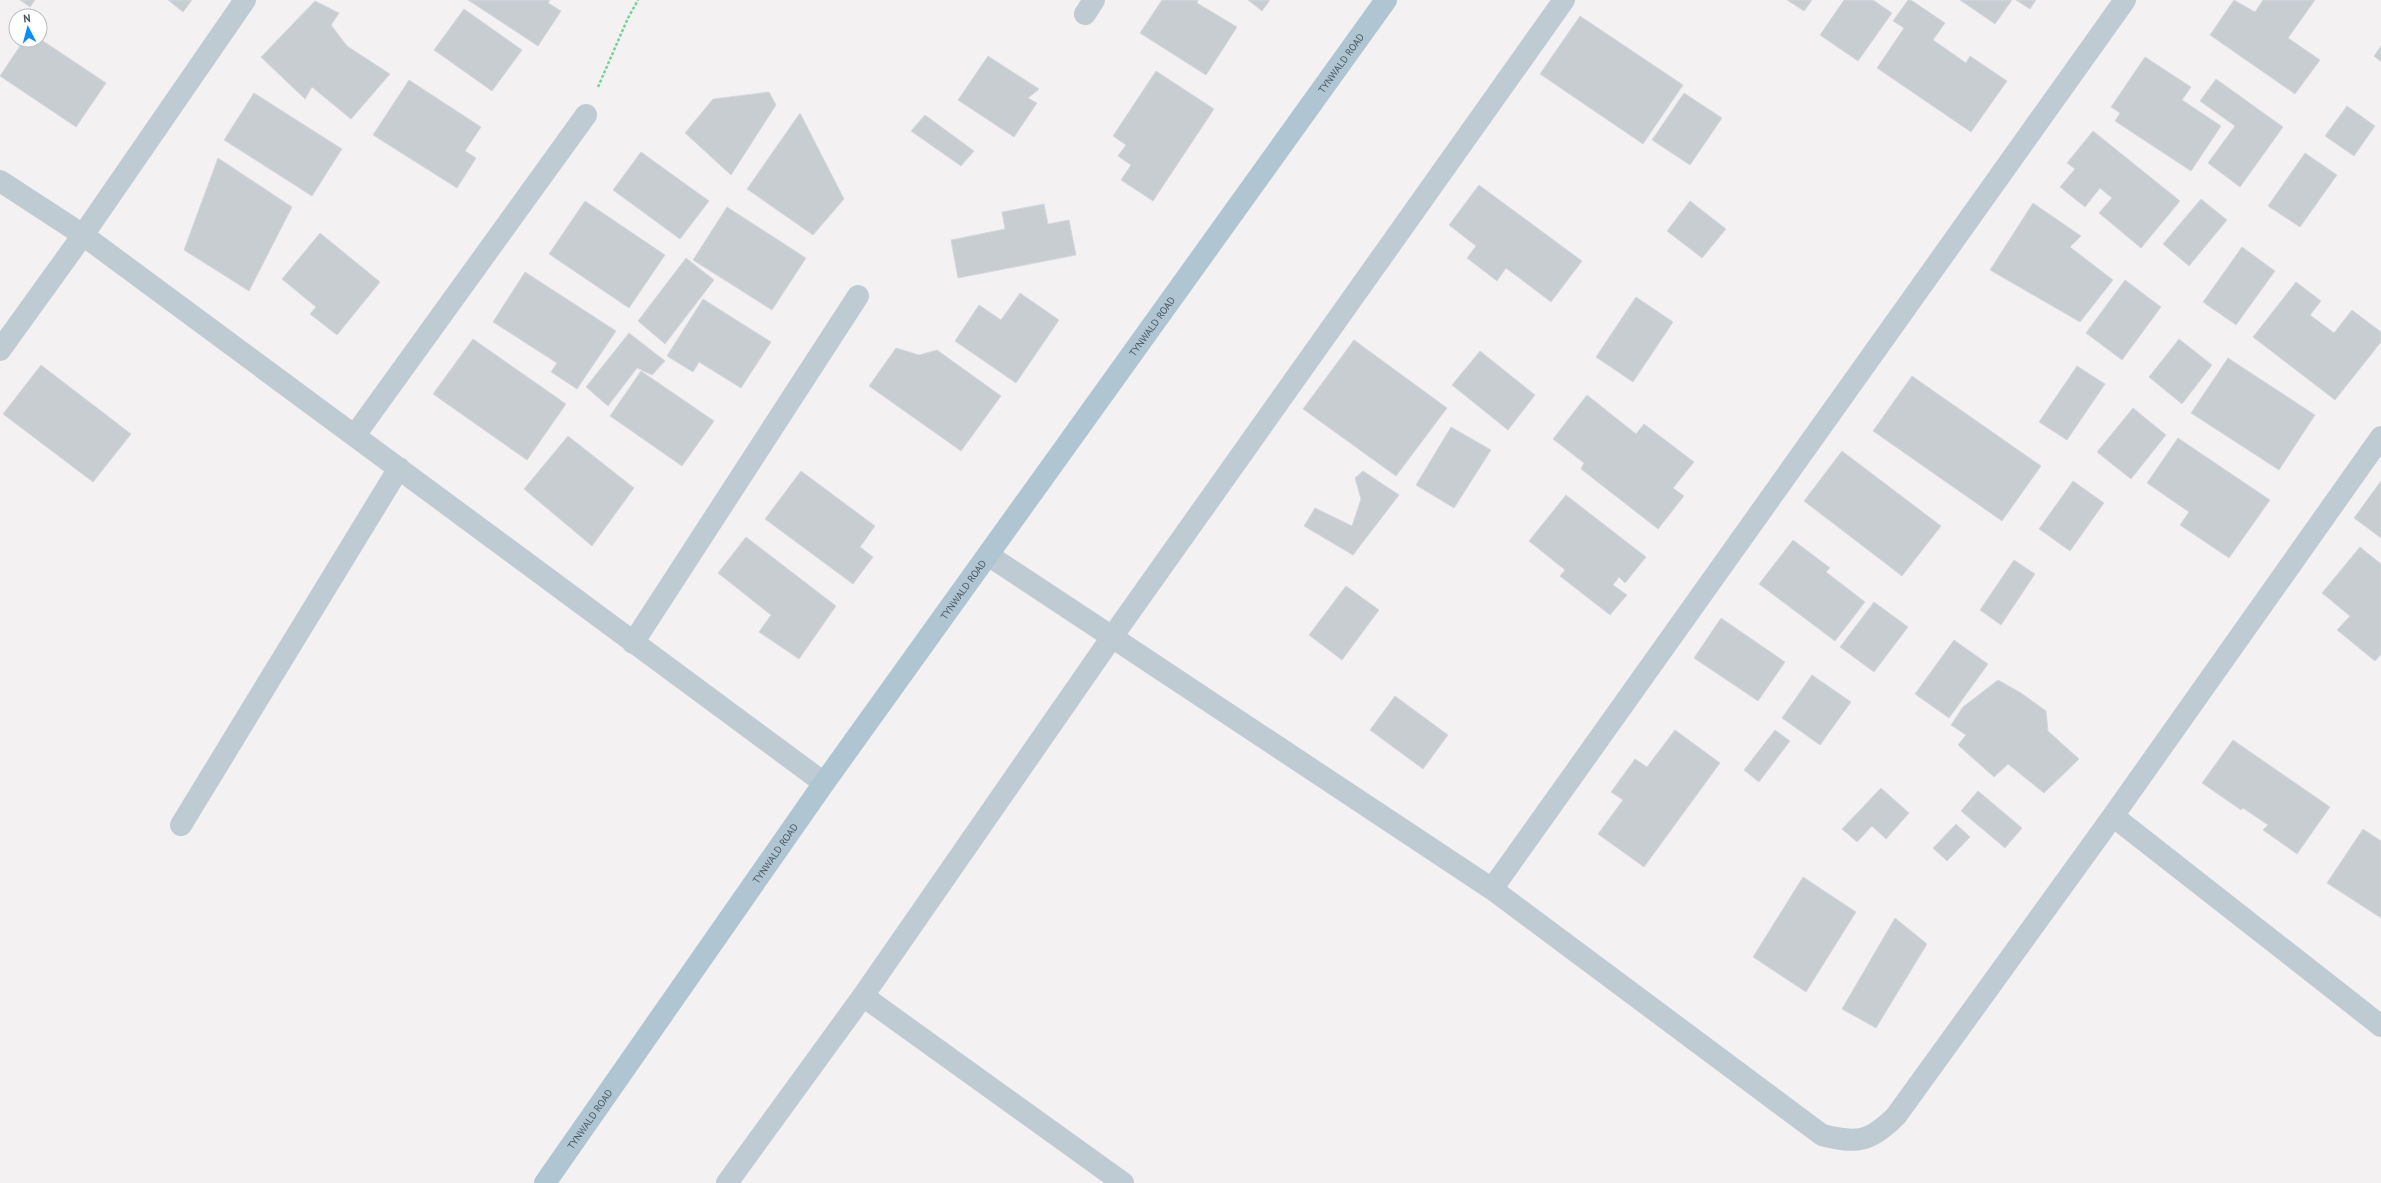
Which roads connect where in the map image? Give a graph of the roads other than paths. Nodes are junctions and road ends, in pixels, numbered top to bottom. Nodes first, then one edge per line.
1 (245, 0) edge
2 (1386, 0) edge
3 (1564, 0) edge
4 (2125, 0) edge
5 (586, 115) road end
6 (0, 181) edge
7 (83, 235) junction
8 (858, 296) dead end
9 (0, 350) edge
10 (356, 435) junction
11 (2381, 437) edge
12 (399, 468) junction
13 (988, 555) junction
14 (1112, 637) junction
15 (633, 643) junction
16 (824, 783) junction
17 (2113, 816) junction
18 (181, 825) dead end
19 (1492, 889) junction
20 (863, 996) junction
21 (2381, 1026) edge
22 (545, 1183) edge
23 (727, 1183) edge
24 (1123, 1183) edge

1 - 7 street
2 - 13 main road, TYNWALD ROAD
3 - 14 street
4 - 19 street
5 - 10 street
6 - 7 street
7 - 9 street
7 - 10 street
8 - 15 street
10 - 12 street
11 - 17 street
12 - 15 street
12 - 18 street
13 - 14 street
13 - 16 main road, TYNWALD ROAD
14 - 19 street
14 - 20 street
15 - 16 street
16 - 22 main road, TYNWALD ROAD
17 - 19 street
17 - 21 street
20 - 23 street
20 - 24 street

